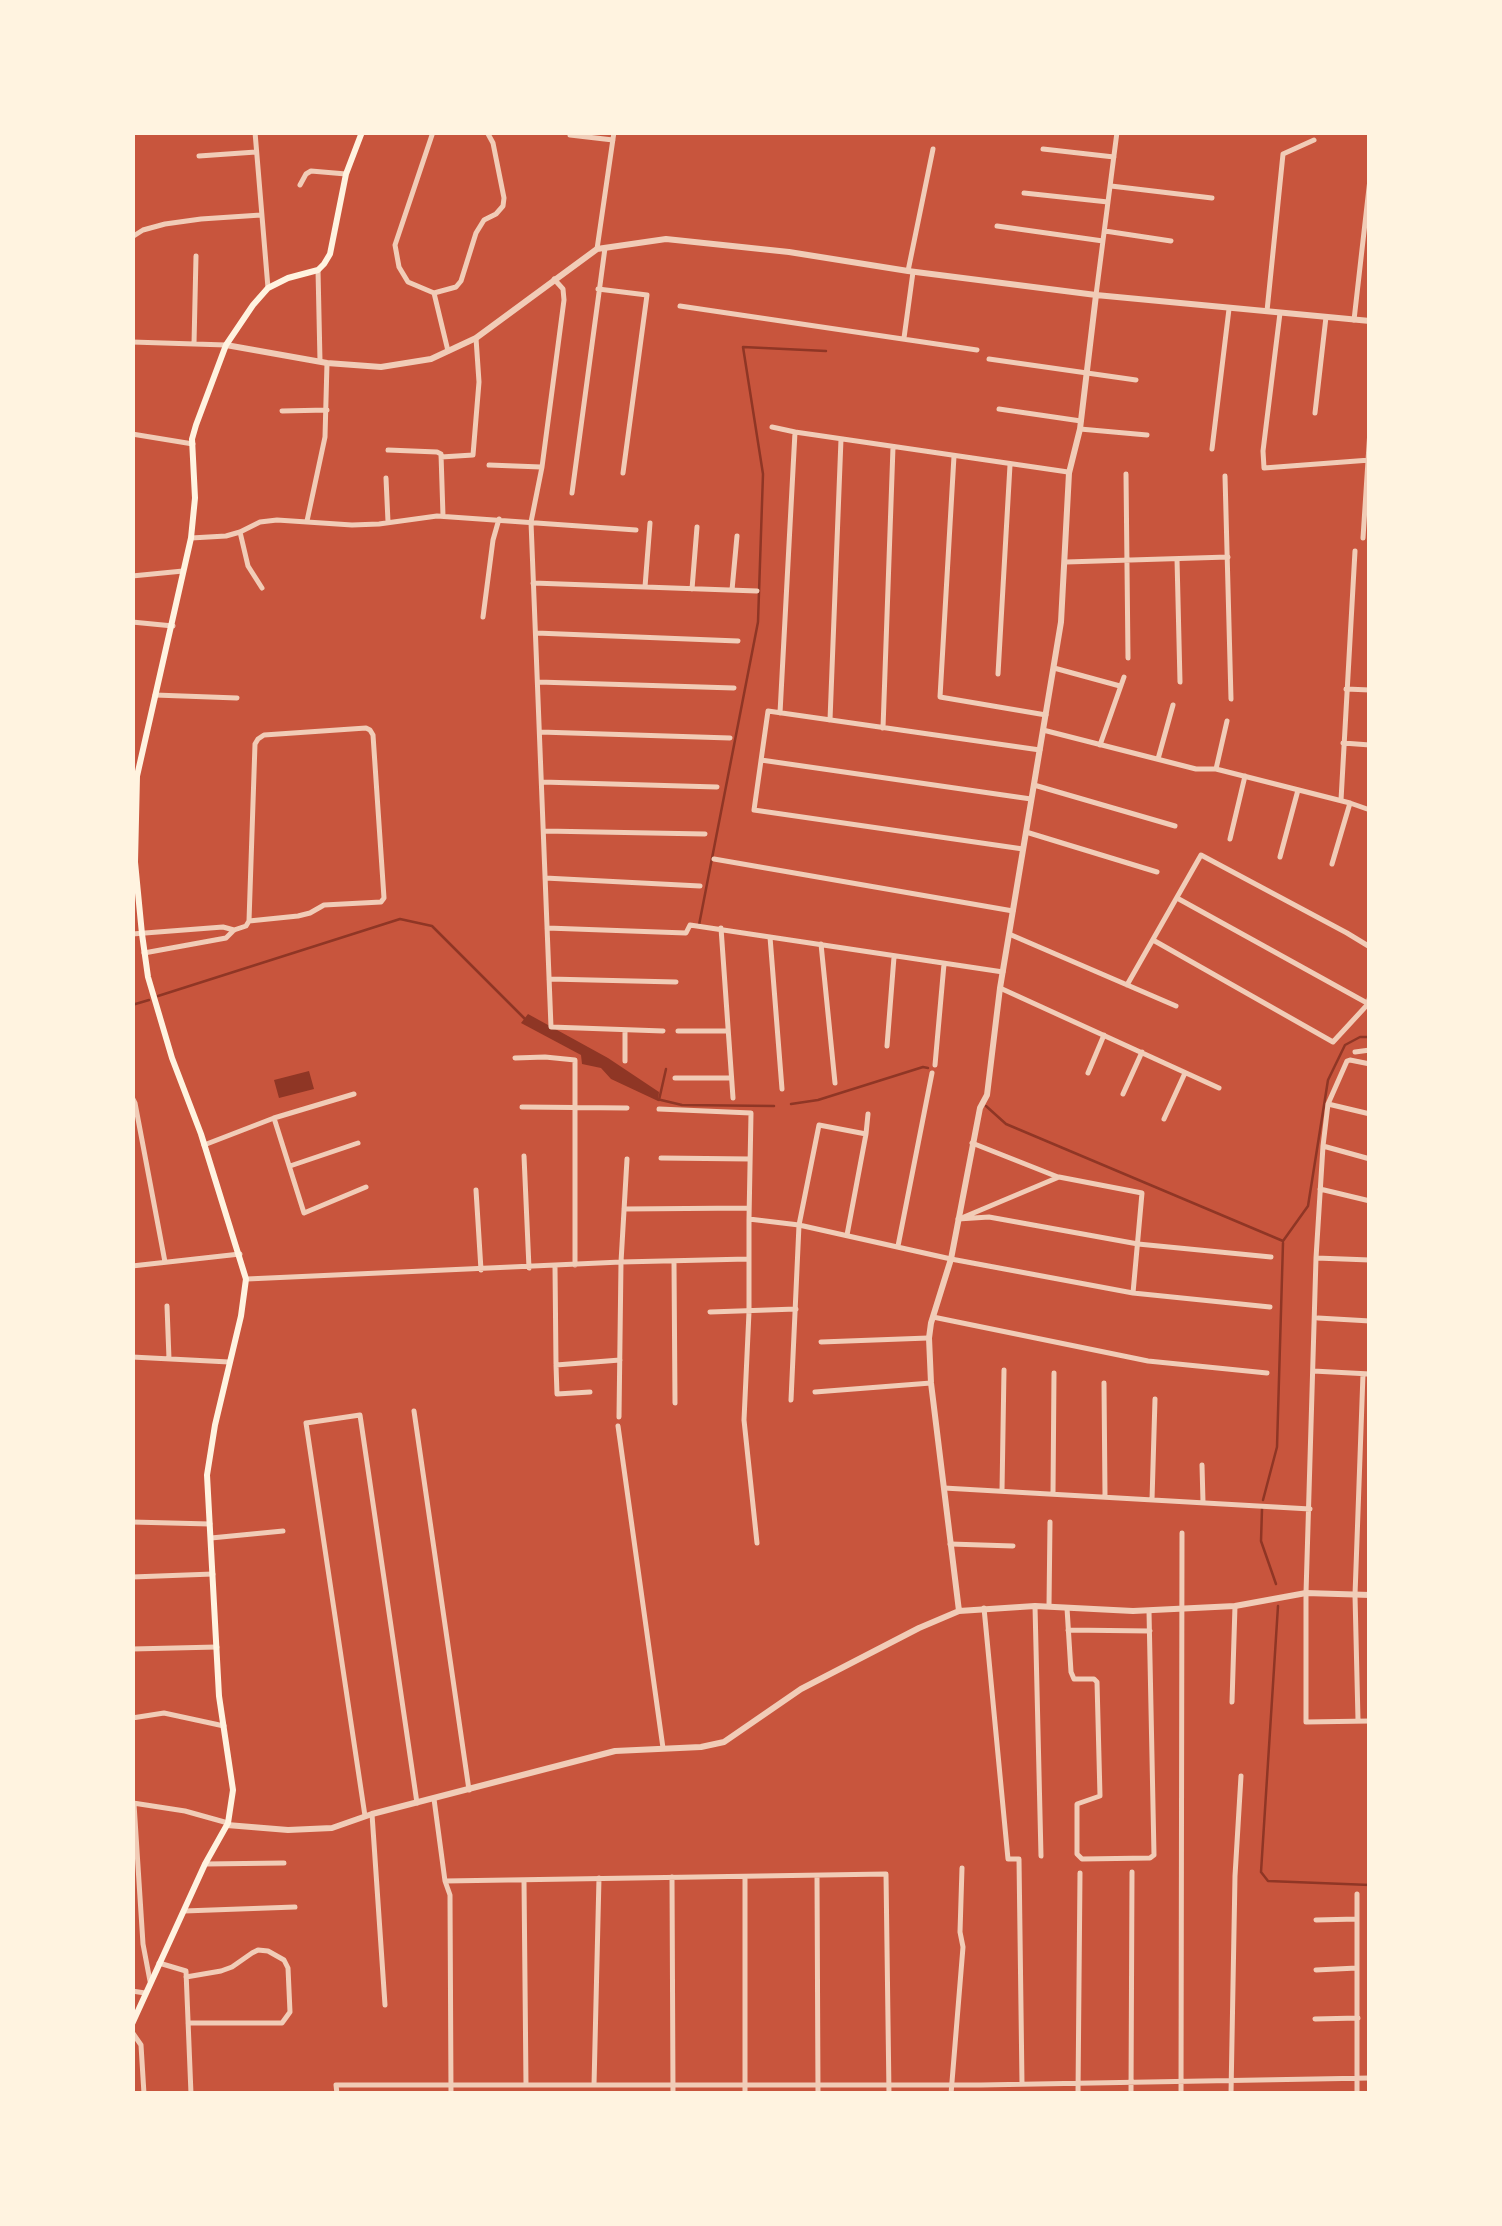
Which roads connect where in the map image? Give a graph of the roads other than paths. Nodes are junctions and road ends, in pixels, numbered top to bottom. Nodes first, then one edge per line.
1 (255, 132) edge
2 (362, 132) edge
3 (433, 132) edge
4 (487, 132) edge
5 (1117, 132) edge
6 (570, 135) dead end
7 (614, 136) edge
8 (1314, 140) dead end
9 (933, 149) dead end
10 (1043, 149) dead end
11 (256, 152) junction
12 (199, 156) dead end
13 (1114, 157) junction
14 (346, 174) junction
15 (1370, 179) edge
16 (300, 185) dead end
17 (1110, 186) junction
18 (1024, 193) dead end
19 (1212, 198) dead end
20 (1108, 202) junction
21 (262, 215) junction
22 (997, 226) dead end
23 (1104, 230) junction
24 (132, 236) edge
25 (1103, 240) junction
26 (1171, 241) dead end
27 (601, 247) junction
28 (196, 256) dead end
29 (318, 270) junction
30 (911, 272) junction
31 (554, 279) junction
32 (268, 288) junction
33 (598, 289) junction
34 (434, 294) junction
35 (1096, 295) junction
36 (680, 306) dead end
37 (1229, 308) junction
38 (1266, 312) junction
39 (1280, 313) junction
40 (1326, 317) junction
41 (1354, 320) junction
42 (1370, 322) edge
43 (476, 338) junction
44 (904, 339) junction
45 (132, 342) edge
46 (194, 344) junction
47 (226, 345) junction
48 (448, 350) junction
49 (977, 350) dead end
50 (989, 359) dead end
51 (324, 362) junction
52 (1088, 373) junction
53 (1136, 380) dead end
54 (999, 409) dead end
55 (282, 410) dead end
56 (326, 410) junction
57 (1315, 414) dead end
58 (1081, 425) junction
59 (772, 427) dead end
60 (1370, 430) edge
61 (795, 432) junction
62 (132, 434) edge
63 (1147, 435) dead end
64 (841, 439) junction
65 (192, 444) junction
66 (893, 447) junction
67 (1212, 449) dead end
68 (388, 450) dead end
69 (442, 456) junction
70 (954, 456) junction
71 (1368, 460) edge
72 (489, 465) dead end
73 (1010, 465) junction
74 (542, 467) junction
75 (1069, 472) junction
76 (623, 473) dead end
77 (1126, 474) dead end
78 (1225, 476) dead end
79 (386, 478) dead end
80 (572, 493) dead end
81 (1367, 514) edge
82 (442, 516) junction
83 (499, 519) junction
84 (307, 521) junction
85 (388, 522) junction
86 (532, 522) junction
87 (650, 522) dead end
88 (697, 527) dead end
89 (636, 530) dead end
90 (240, 532) junction
91 (737, 536) dead end
92 (192, 538) junction
93 (1363, 538) dead end
94 (1355, 551) dead end
95 (1228, 557) junction
96 (1177, 559) junction
97 (1128, 560) junction
98 (1066, 562) junction
99 (183, 571) junction
100 (132, 576) edge
101 (533, 583) junction
102 (645, 587) junction
103 (262, 588) dead end
104 (692, 589) junction
105 (732, 590) junction
106 (757, 591) dead end
107 (483, 617) dead end
108 (132, 622) edge
109 (172, 626) junction
110 (536, 633) junction
111 (738, 640) dead end
112 (1128, 658) dead end
113 (1054, 668) junction
114 (998, 674) dead end
115 (1124, 677) dead end
116 (538, 682) junction
117 (1180, 682) dead end
118 (1120, 686) junction
119 (734, 688) dead end
120 (1346, 689) junction
121 (1370, 690) edge
122 (156, 695) junction
123 (237, 698) dead end
124 (1230, 699) dead end
125 (1173, 704) dead end
126 (780, 713) junction
127 (1046, 715) junction
128 (830, 720) junction
129 (1228, 721) dead end
130 (883, 728) junction
131 (1043, 730) junction
132 (540, 732) junction
133 (730, 738) dead end
134 (1343, 743) junction
135 (1100, 744) junction
136 (1370, 745) edge
137 (1040, 750) junction
138 (1158, 759) junction
139 (761, 760) junction
140 (1216, 769) junction
141 (1245, 776) junction
142 (542, 782) junction
143 (1034, 785) junction
144 (717, 787) dead end
145 (1298, 790) junction
146 (1032, 799) junction
147 (1341, 800) junction
148 (1350, 803) junction
149 (1370, 810) edge
150 (1175, 826) dead end
151 (544, 831) junction
152 (1026, 832) junction
153 (704, 834) dead end
154 (1230, 839) dead end
155 (1024, 848) junction
156 (1280, 857) dead end
157 (714, 859) dead end
158 (1332, 864) dead end
159 (1157, 872) dead end
160 (546, 878) junction
161 (700, 886) dead end
162 (1177, 898) junction
163 (1013, 910) junction
164 (249, 921) junction
165 (548, 928) junction
166 (721, 928) junction
167 (234, 930) junction
168 (137, 934) edge
169 (1009, 934) junction
170 (770, 936) junction
171 (1153, 940) junction
172 (821, 944) junction
173 (1370, 948) edge
174 (144, 952) junction
175 (894, 956) junction
176 (944, 964) junction
177 (1003, 972) junction
178 (549, 979) junction
179 (676, 982) dead end
180 (1127, 985) junction
181 (1000, 988) junction
182 (1370, 996) edge
183 (1368, 1004) edge
184 (1176, 1006) dead end
185 (625, 1030) junction
186 (662, 1031) dead end
187 (678, 1031) dead end
188 (728, 1031) junction
189 (1104, 1035) junction
190 (887, 1046) dead end
191 (1370, 1050) edge
192 (1142, 1052) junction
193 (1355, 1052) dead end
194 (515, 1058) dead end
195 (625, 1060) dead end
196 (1370, 1064) edge
197 (935, 1065) dead end
198 (932, 1073) dead end
199 (1185, 1073) junction
200 (1088, 1074) dead end
201 (675, 1078) dead end
202 (731, 1078) junction
203 (834, 1083) dead end
204 (782, 1088) dead end
205 (1219, 1088) dead end
206 (354, 1094) dead end
207 (1124, 1094) dead end
208 (132, 1097) edge
209 (732, 1098) dead end
210 (1328, 1104) junction
211 (575, 1107) junction
212 (522, 1108) dead end
213 (626, 1108) dead end
214 (659, 1109) dead end
215 (868, 1114) dead end
216 (1370, 1114) edge
217 (274, 1118) junction
218 (1164, 1119) dead end
219 (866, 1134) junction
220 (972, 1143) junction
221 (204, 1144) junction
222 (358, 1144) dead end
223 (1323, 1146) junction
224 (524, 1156) dead end
225 (660, 1158) dead end
226 (627, 1159) dead end
227 (750, 1159) junction
228 (1370, 1159) edge
229 (290, 1166) junction
230 (1059, 1177) junction
231 (366, 1187) dead end
232 (1320, 1189) junction
233 (476, 1190) dead end
234 (1370, 1201) edge
235 (749, 1208) junction
236 (624, 1209) junction
237 (749, 1219) junction
238 (958, 1219) junction
239 (799, 1225) junction
240 (848, 1235) junction
241 (1138, 1244) junction
242 (898, 1246) junction
243 (240, 1254) junction
244 (1271, 1256) dead end
245 (1316, 1258) junction
246 (748, 1259) junction
247 (951, 1259) junction
248 (1370, 1260) edge
249 (165, 1262) junction
250 (620, 1262) junction
251 (674, 1262) junction
252 (575, 1265) junction
253 (132, 1266) edge
254 (555, 1267) junction
255 (528, 1268) junction
256 (481, 1270) junction
257 (246, 1279) junction
258 (1133, 1293) junction
259 (167, 1306) dead end
260 (1270, 1308) dead end
261 (796, 1310) junction
262 (710, 1312) dead end
263 (749, 1312) junction
264 (933, 1317) junction
265 (1316, 1318) junction
266 (1370, 1320) edge
267 (929, 1338) junction
268 (821, 1342) dead end
269 (132, 1357) edge
270 (169, 1359) junction
271 (620, 1360) junction
272 (230, 1362) junction
273 (556, 1365) junction
274 (1004, 1370) dead end
275 (1313, 1371) junction
276 (1054, 1373) dead end
277 (1268, 1373) dead end
278 (1366, 1374) edge
279 (931, 1383) junction
280 (1104, 1383) dead end
281 (590, 1392) dead end
282 (815, 1392) dead end
283 (1155, 1399) dead end
284 (791, 1400) dead end
285 (675, 1403) dead end
286 (414, 1411) dead end
287 (619, 1417) dead end
288 (618, 1426) dead end
289 (1202, 1465) dead end
290 (944, 1488) junction
291 (1002, 1491) junction
292 (1053, 1494) junction
293 (1106, 1496) junction
294 (1152, 1500) junction
295 (1203, 1502) junction
296 (1310, 1509) junction
297 (132, 1522) edge
298 (1050, 1522) dead end
299 (210, 1524) junction
300 (282, 1531) dead end
301 (1182, 1534) dead end
302 (211, 1538) junction
303 (757, 1543) dead end
304 (950, 1544) junction
305 (1013, 1546) dead end
306 (213, 1574) junction
307 (132, 1577) edge
308 (1306, 1592) junction
309 (1355, 1594) junction
310 (1370, 1595) edge
311 (1035, 1606) junction
312 (1049, 1606) junction
313 (1234, 1606) junction
314 (1067, 1607) junction
315 (984, 1608) junction
316 (1184, 1608) junction
317 (1149, 1610) junction
318 (960, 1611) junction
319 (1068, 1630) junction
320 (1150, 1631) junction
321 (217, 1647) junction
322 (132, 1649) edge
323 (1232, 1702) dead end
324 (132, 1718) edge
325 (1358, 1721) junction
326 (1370, 1721) edge
327 (224, 1726) junction
328 (663, 1748) junction
329 (1240, 1776) dead end
330 (469, 1790) junction
331 (434, 1799) junction
332 (133, 1803) edge
333 (417, 1803) junction
334 (369, 1815) junction
335 (228, 1824) junction
336 (1041, 1856) dead end
337 (284, 1862) dead end
338 (205, 1864) junction
339 (962, 1868) dead end
340 (1132, 1872) dead end
341 (1080, 1873) dead end
342 (817, 1876) junction
343 (672, 1877) junction
344 (744, 1877) junction
345 (599, 1878) junction
346 (524, 1880) junction
347 (445, 1881) junction
348 (1357, 1894) dead end
349 (296, 1907) dead end
350 (184, 1911) junction
351 (1357, 1919) junction
352 (1316, 1920) dead end
353 (132, 1949) edge
354 (144, 1949) junction
355 (159, 1964) junction
356 (1357, 1968) junction
357 (1316, 1970) dead end
358 (186, 1976) junction
359 (150, 1981) junction
360 (132, 1991) edge
361 (145, 1994) junction
362 (385, 2005) dead end
363 (1358, 2018) junction
364 (1316, 2020) dead end
365 (188, 2023) junction
366 (132, 2024) edge
367 (132, 2032) edge
368 (1357, 2078) junction
369 (1370, 2078) edge
370 (1182, 2080) junction
371 (1131, 2082) junction
372 (1232, 2082) junction
373 (1078, 2083) junction
374 (818, 2084) junction
375 (889, 2084) junction
376 (1022, 2084) junction
377 (389, 2085) junction
378 (451, 2085) junction
379 (509, 2085) junction
380 (526, 2085) junction
381 (562, 2085) junction
382 (594, 2085) junction
383 (611, 2085) junction
384 (673, 2085) junction
385 (745, 2085) junction
386 (951, 2090) edge
387 (144, 2094) edge
388 (191, 2094) edge
389 (337, 2094) edge
390 (390, 2094) edge
391 (451, 2094) edge
392 (510, 2094) edge
393 (562, 2094) edge
394 (611, 2094) edge
395 (673, 2094) edge
396 (745, 2094) edge
397 (818, 2094) edge
398 (890, 2094) edge
399 (1078, 2094) edge
400 (1131, 2094) edge
401 (1182, 2094) edge
402 (1231, 2094) edge
403 (1357, 2094) edge

1 - 11 street
2 - 14 main road
3 - 34 street
4 - 34 street
5 - 13 street
6 - 7 street
7 - 27 street
8 - 38 street
9 - 30 street
10 - 13 street
11 - 12 street
11 - 21 street
13 - 17 street
14 - 16 street
14 - 29 main road
15 - 41 street
17 - 19 street
17 - 20 street
18 - 20 street
20 - 23 street
21 - 24 street
21 - 32 street
22 - 25 street
23 - 25 street
23 - 26 street
25 - 35 street
27 - 30 street
27 - 31 street
27 - 33 street
28 - 46 street
29 - 32 main road
29 - 51 street
30 - 35 street
30 - 44 street
31 - 43 street
31 - 74 street
32 - 47 main road
33 - 76 street
33 - 80 street
34 - 48 street
35 - 37 street
35 - 52 street
36 - 44 street
37 - 38 street
37 - 67 street
38 - 39 street
39 - 40 street
39 - 71 street
40 - 41 street
40 - 57 street
41 - 42 street
43 - 48 street
43 - 69 street
44 - 49 street
45 - 46 street
46 - 47 street
47 - 51 street
47 - 65 main road
48 - 51 street
50 - 52 street
51 - 56 street
52 - 53 street
52 - 58 street
54 - 58 street
55 - 56 street
56 - 84 street
58 - 63 street
58 - 75 street
59 - 61 street
60 - 71 street
61 - 64 street
61 - 126 street
62 - 65 street
64 - 66 street
64 - 128 street
65 - 92 main road
66 - 70 street
66 - 130 street
68 - 69 street
69 - 82 street
70 - 73 street
70 - 127 street
71 - 81 street
72 - 74 street
73 - 75 street
73 - 114 street
74 - 86 street
75 - 98 street
77 - 97 street
78 - 95 street
79 - 85 street
81 - 93 street
82 - 83 street
82 - 85 street
83 - 86 street
83 - 107 street
84 - 85 street
84 - 90 street
86 - 89 street
86 - 101 street
87 - 102 street
88 - 104 street
90 - 92 street
90 - 103 street
91 - 105 street
92 - 99 main road
94 - 120 street
95 - 96 street
95 - 124 street
96 - 97 street
96 - 117 street
97 - 98 street
97 - 112 street
98 - 113 street
99 - 100 street
99 - 109 main road
101 - 102 street
101 - 110 street
102 - 104 street
104 - 105 street
105 - 106 street
108 - 109 street
109 - 122 main road
110 - 111 street
110 - 116 street
113 - 118 street
113 - 127 street
115 - 118 street
116 - 119 street
116 - 132 street
118 - 135 street
120 - 121 street
120 - 134 street
122 - 123 street
122 - 168 main road
125 - 138 street
126 - 128 street
126 - 139 street
127 - 131 street
128 - 130 street
129 - 140 street
130 - 137 street
131 - 135 street
131 - 137 street
132 - 133 street
132 - 142 street
134 - 136 street
134 - 147 street
135 - 138 street
137 - 143 street
138 - 140 street
139 - 146 street
139 - 155 street
140 - 141 street
141 - 145 street
141 - 154 street
142 - 144 street
142 - 151 street
143 - 146 street
143 - 150 street
145 - 147 street
145 - 156 street
146 - 152 street
147 - 148 street
148 - 149 street
148 - 158 street
151 - 153 street
151 - 160 street
152 - 155 street
152 - 159 street
155 - 163 street
157 - 163 street
160 - 161 street
160 - 165 street
162 - 171 street
162 - 173 street
162 - 183 street
163 - 169 street
164 - 164 street
164 - 167 street
165 - 166 street
165 - 178 street
166 - 170 street
166 - 188 street
167 - 168 street
167 - 174 street
168 - 174 main road
169 - 177 street
169 - 180 street
170 - 172 street
170 - 204 street
171 - 180 street
171 - 183 street
172 - 175 street
172 - 203 street
174 - 221 main road
175 - 176 street
175 - 190 street
176 - 177 street
176 - 197 street
177 - 181 street
178 - 179 street
178 - 185 street
180 - 184 street
181 - 189 street
181 - 220 street
182 - 183 street
185 - 186 street
185 - 195 street
187 - 188 street
188 - 202 street
189 - 192 street
189 - 200 street
191 - 193 street
192 - 199 street
192 - 207 street
194 - 211 street
196 - 210 street
198 - 242 street
199 - 205 street
199 - 218 street
201 - 202 street
202 - 209 street
206 - 217 street
208 - 249 street
210 - 216 street
210 - 223 street
211 - 212 street
211 - 213 street
211 - 252 street
214 - 227 street
215 - 219 street
217 - 221 street
217 - 229 street
219 - 239 street
219 - 240 street
220 - 230 street
220 - 238 street
221 - 243 main road
222 - 229 street
223 - 228 street
223 - 232 street
224 - 255 street
225 - 227 street
226 - 236 street
227 - 235 street
229 - 231 street
230 - 238 street
230 - 241 street
232 - 234 street
232 - 245 street
233 - 256 street
235 - 236 street
235 - 237 street
236 - 250 street
237 - 239 street
237 - 246 street
238 - 241 street
238 - 247 street
239 - 240 street
239 - 261 street
240 - 242 street
241 - 244 street
241 - 258 street
242 - 247 street
243 - 249 street
243 - 257 main road
245 - 248 street
245 - 265 street
246 - 251 street
246 - 263 street
247 - 258 street
247 - 264 street
249 - 253 street
250 - 251 street
250 - 252 street
250 - 271 street
251 - 285 street
252 - 254 street
254 - 255 street
254 - 273 street
255 - 256 street
256 - 257 street
257 - 272 main road
258 - 260 street
259 - 270 street
261 - 263 street
261 - 284 street
262 - 263 street
263 - 303 street
264 - 267 street
264 - 277 street
265 - 266 street
265 - 275 street
267 - 268 street
267 - 279 street
269 - 270 street
270 - 272 street
271 - 273 street
271 - 287 street
272 - 299 main road
273 - 281 street
274 - 291 street
275 - 278 street
275 - 296 street
276 - 292 street
278 - 309 street
279 - 282 street
279 - 290 street
280 - 293 street
283 - 294 street
286 - 330 street
288 - 328 street
289 - 295 street
290 - 291 street
290 - 304 street
291 - 292 street
292 - 293 street
293 - 294 street
294 - 295 street
295 - 296 street
296 - 308 street
297 - 299 street
298 - 312 street
299 - 302 main road
300 - 302 street
301 - 316 street
302 - 306 main road
304 - 305 street
304 - 318 street
306 - 307 street
306 - 321 main road
308 - 309 street
308 - 313 street
308 - 325 street
309 - 310 street
309 - 325 street
311 - 312 street
311 - 315 street
311 - 336 street
312 - 314 street
313 - 316 street
313 - 323 street
314 - 317 street
314 - 319 street
315 - 318 street
315 - 376 street
316 - 317 street
316 - 370 street
317 - 320 street
318 - 328 street
319 - 320 street
319 - 320 street
321 - 322 street
321 - 327 main road
324 - 327 street
325 - 326 street
327 - 335 main road
328 - 330 street
329 - 372 street
330 - 331 street
331 - 333 street
331 - 347 street
332 - 335 street
332 - 354 street
333 - 334 street
333 - 334 street
334 - 335 street
334 - 362 street
335 - 338 main road
337 - 338 street
338 - 350 main road
339 - 386 street
340 - 371 street
341 - 373 street
342 - 344 street
342 - 374 street
342 - 375 street
343 - 344 street
343 - 345 street
343 - 384 street
344 - 385 street
345 - 346 street
345 - 382 street
346 - 347 street
346 - 380 street
347 - 378 street
348 - 351 street
349 - 350 street
350 - 355 main road
351 - 352 street
351 - 356 street
353 - 354 street
354 - 359 street
355 - 358 street
355 - 359 main road
356 - 357 street
356 - 363 street
358 - 365 street
358 - 365 street
359 - 361 main road
360 - 361 street
361 - 366 main road
363 - 364 street
363 - 368 street
365 - 388 street
367 - 387 street
368 - 369 street
368 - 372 street
368 - 403 street
370 - 371 street
370 - 372 street
370 - 401 street
371 - 373 street
371 - 400 street
372 - 402 street
373 - 376 street
373 - 399 street
374 - 375 street
374 - 385 street
374 - 397 street
375 - 386 street
375 - 398 street
376 - 386 street
377 - 378 street
377 - 389 street
377 - 390 street
378 - 379 street
378 - 391 street
379 - 380 street
379 - 392 street
380 - 381 street
381 - 382 street
381 - 393 street
382 - 383 street
383 - 384 street
383 - 394 street
384 - 385 street
384 - 395 street
385 - 396 street

